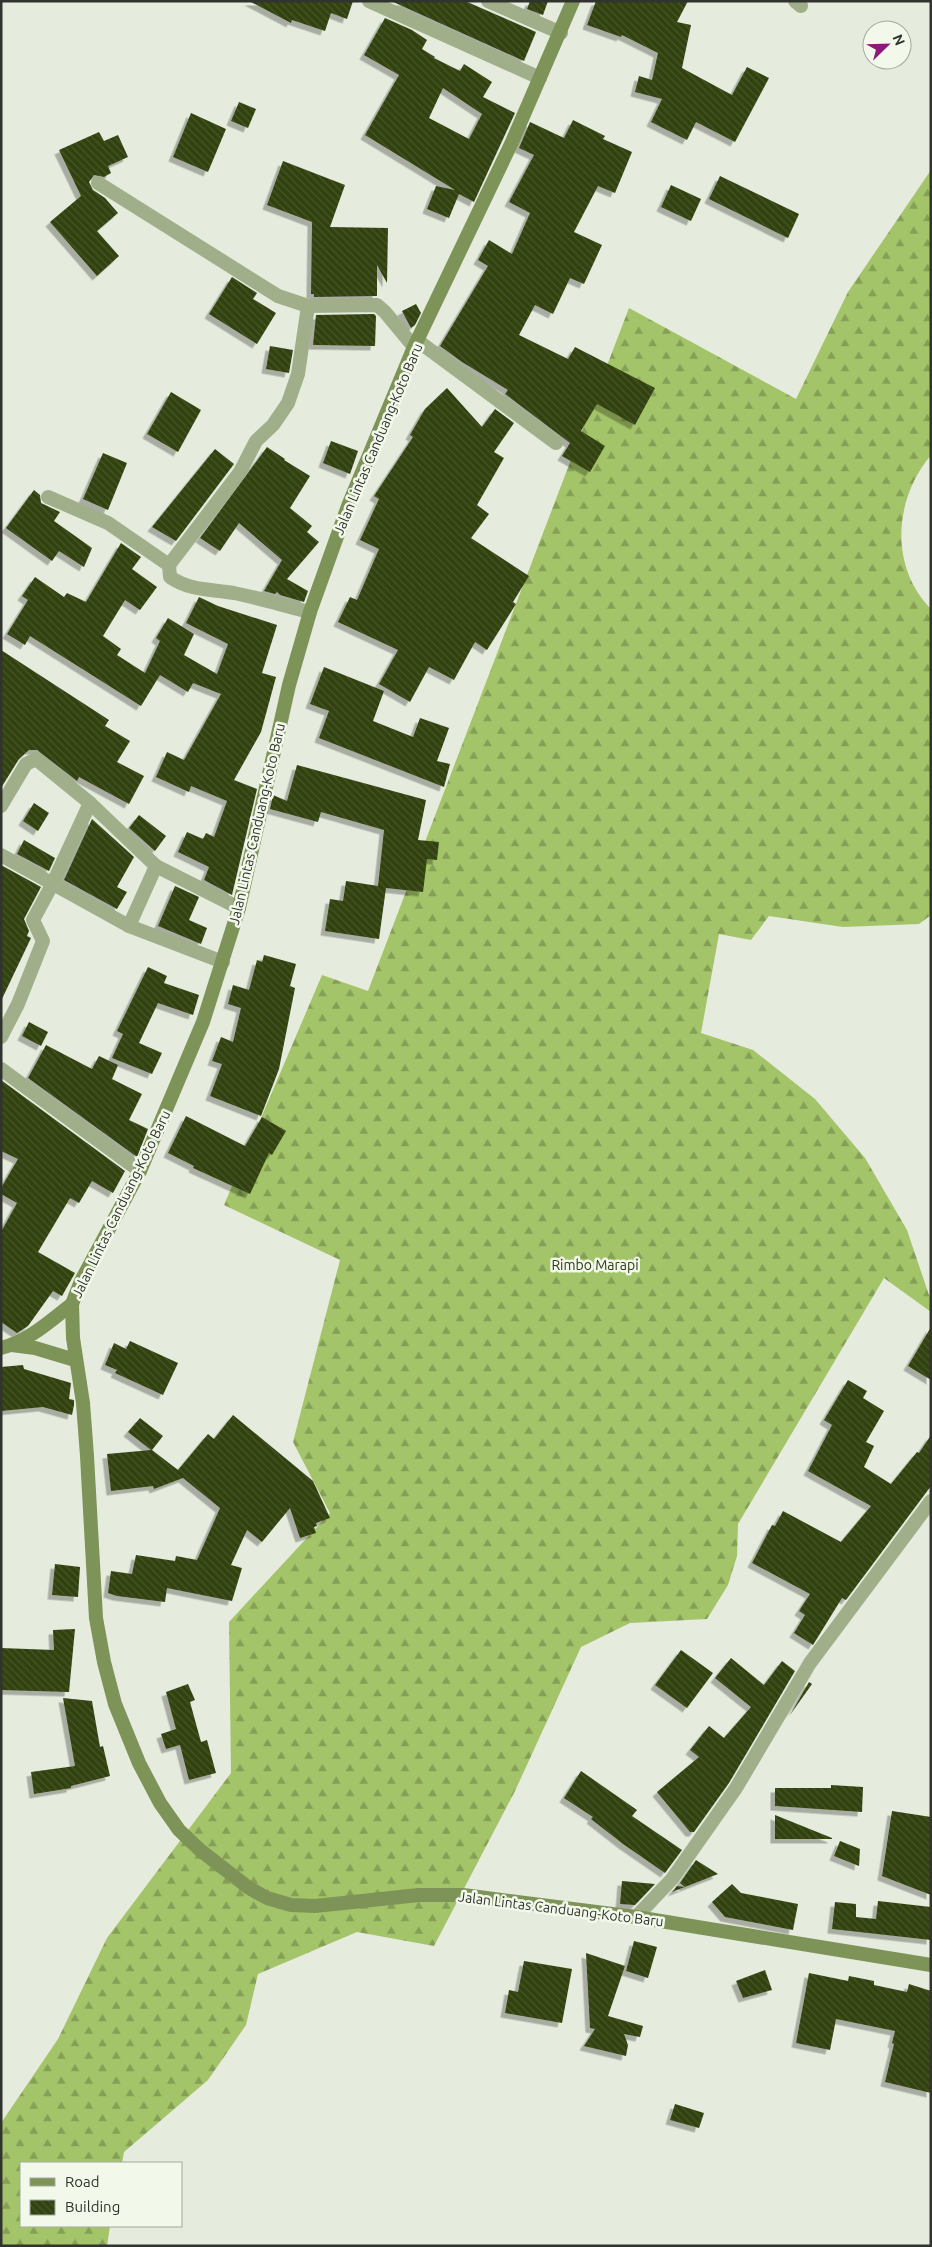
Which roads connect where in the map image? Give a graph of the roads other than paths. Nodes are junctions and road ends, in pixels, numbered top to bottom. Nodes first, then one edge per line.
1 (369, 1) edge
2 (488, 1) edge
3 (573, 1) edge
4 (561, 33) junction
5 (540, 78) junction
6 (98, 183) dead end
7 (308, 306) junction
8 (416, 344) junction
9 (556, 443) dead end
10 (48, 497) dead end
11 (169, 565) junction
12 (310, 612) junction
13 (90, 803) junction
14 (1, 806) edge
15 (1, 856) edge
16 (156, 866) junction
17 (53, 883) junction
18 (239, 908) junction
19 (129, 926) junction
20 (223, 962) junction
21 (1, 1037) edge
22 (1, 1069) edge
23 (140, 1171) junction
24 (72, 1304) junction
25 (7, 1346) edge
26 (75, 1360) junction
27 (931, 1501) edge
28 (636, 1917) junction
29 (931, 1965) edge

1 - 5 street
2 - 4 street
3 - 4 main road, Jalan Lintas Canduang-Koto Baru
4 - 5 main road, Jalan Lintas Canduang-Koto Baru
5 - 8 main road, Jalan Lintas Canduang-Koto Baru
6 - 7 street
7 - 8 street
7 - 11 street
8 - 9 street
8 - 12 main road, Jalan Lintas Canduang-Koto Baru
10 - 11 street
11 - 12 street
12 - 18 main road, Jalan Lintas Canduang-Koto Baru
13 - 14 street
13 - 16 street
13 - 17 street
15 - 17 street
16 - 18 street
16 - 19 street
17 - 19 street
17 - 21 street
18 - 20 main road, Jalan Lintas Canduang-Koto Baru
19 - 20 street
20 - 23 main road, Jalan Lintas Canduang-Koto Baru
22 - 23 street
23 - 24 main road, Jalan Lintas Canduang-Koto Baru
24 - 25 main road
24 - 26 main road, Jalan Lintas Canduang-Koto Baru
25 - 26 main road
26 - 28 main road, Jalan Lintas Canduang-Koto Baru
27 - 28 street
28 - 29 main road, Jalan Lintas Canduang-Koto Baru

